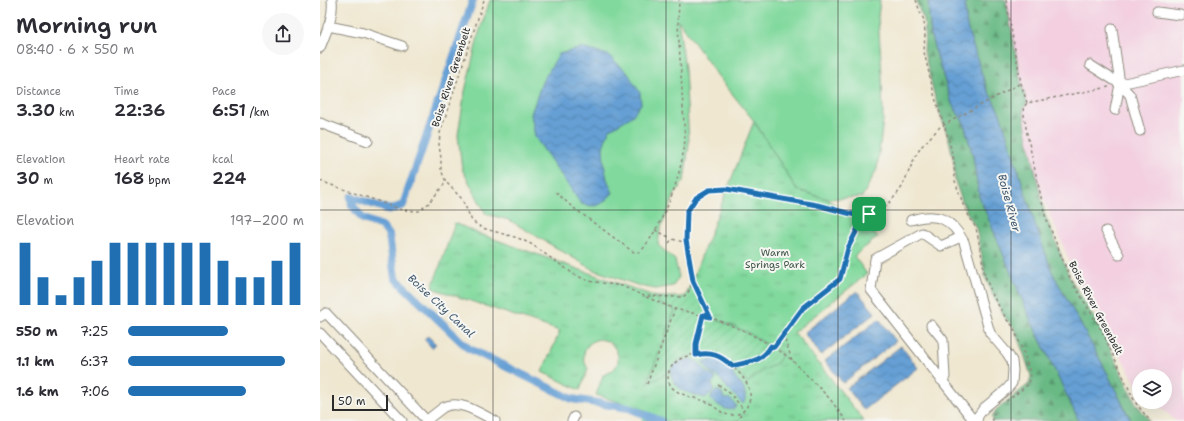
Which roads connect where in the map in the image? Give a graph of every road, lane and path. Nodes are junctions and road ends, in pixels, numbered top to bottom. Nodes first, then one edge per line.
1 (332, 0) edge
2 (484, 0) edge
3 (679, 0) edge
4 (916, 0) edge
5 (1006, 0) edge
6 (1157, 12) dead end
7 (1180, 15) dead end
8 (328, 26) junction
9 (1112, 29) dead end
10 (402, 46) dead end
11 (320, 48) edge
12 (1090, 65) dead end
13 (1184, 70) edge
14 (1021, 83) junction
15 (1120, 84) junction
16 (1109, 87) dead end
17 (1027, 103) junction
18 (1115, 110) dead end
19 (320, 123) edge
20 (944, 125) junction
21 (1140, 131) dead end
22 (368, 141) dead end
23 (320, 181) edge
24 (446, 182) junction
25 (556, 192) dead end
26 (869, 214) junction
27 (911, 220) dead end
28 (655, 230) junction
29 (1106, 231) dead end
30 (961, 237) junction
31 (672, 239) junction
32 (686, 240) junction
33 (669, 242) dead end
34 (1119, 255) dead end
35 (693, 281) junction
36 (644, 296) junction
37 (675, 309) junction
38 (703, 315) junction
39 (320, 317) edge
40 (710, 317) junction
41 (931, 325) dead end
42 (786, 331) junction
43 (320, 333) edge
44 (771, 346) junction
45 (774, 347) junction
46 (360, 350) junction
47 (696, 355) junction
48 (792, 360) junction
49 (347, 362) junction
50 (732, 366) junction
51 (941, 380) junction
52 (647, 384) dead end
53 (718, 385) dead end
54 (1002, 405) dead end
55 (744, 410) junction
56 (996, 410) dead end
57 (402, 421) edge
58 (427, 421) edge
59 (495, 421) edge
60 (737, 421) edge
61 (846, 421) edge
62 (974, 421) edge
63 (977, 421) edge
64 (993, 421) edge
65 (1150, 421) edge

1 - 8 street
2 - 24 path, Boise River Greenbelt
3 - 28 path
4 - 20 path
5 - 14 path, Boise River Greenbelt
6 - 7 street
8 - 10 street
8 - 11 street
9 - 15 street
12 - 15 street
13 - 15 street
14 - 17 path, Boise River Greenbelt
14 - 20 path
15 - 18 street
15 - 21 street
16 - 17 path
17 - 65 path, Boise River Greenbelt
19 - 22 street
20 - 26 path
20 - 54 path
23 - 24 path
24 - 36 path, Boise River Greenbelt
25 - 28 path
26 - 32 path
26 - 42 path
27 - 30 street
28 - 31 path
29 - 34 street
30 - 51 street
30 - 63 street
31 - 32 path
31 - 33 path
32 - 35 path
35 - 36 path, Boise River Greenbelt
35 - 40 path
36 - 37 path, Boise River Greenbelt
37 - 38 path, Boise River Greenbelt
37 - 52 path
38 - 40 path, Boise River Greenbelt
38 - 47 path
39 - 46 street
40 - 44 path, Boise River Greenbelt
41 - 51 street
42 - 45 path
42 - 48 path
43 - 49 street
44 - 45 path, Boise River Greenbelt
44 - 50 path
45 - 48 path, Boise River Greenbelt
46 - 49 street
46 - 58 street
47 - 50 path
47 - 55 path
48 - 61 path, Boise River Greenbelt
49 - 57 street
50 - 55 path
51 - 62 street
53 - 55 path
55 - 60 path
56 - 64 path
58 - 59 street

